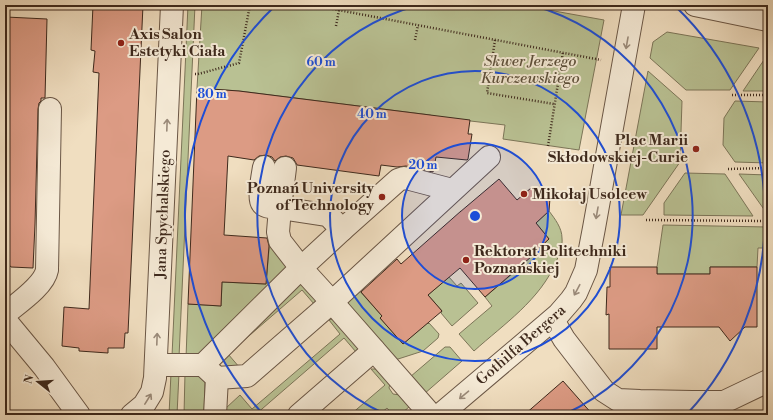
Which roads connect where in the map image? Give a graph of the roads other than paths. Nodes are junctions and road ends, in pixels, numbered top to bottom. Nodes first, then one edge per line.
1 (172, 5) edge
2 (634, 5) edge
3 (695, 5) edge
4 (768, 20) edge
5 (50, 110) dead end
6 (489, 157) dead end
7 (274, 168) dead end
8 (452, 190) junction
9 (280, 208) junction
10 (342, 230) junction
11 (301, 268) junction
12 (332, 302) junction
13 (5, 314) edge
14 (5, 320) edge
15 (552, 320) junction
16 (374, 350) junction
17 (156, 364) junction
18 (210, 371) junction
19 (768, 381) edge
20 (79, 415) edge
21 (132, 415) edge
22 (216, 415) edge
23 (299, 415) edge
24 (431, 415) edge
25 (440, 415) edge

17 -> 1 street, Jana Spychalskiego
2 -> 15 street, Gothilfa Bergera
3 - 4 street
5 - 13 street
6 - 8 street
7 - 9 street
8 - 10 street
8 - 12 street
9 - 10 street
9 - 11 street
10 - 11 street
11 - 12 street
11 - 18 street
12 - 16 street
12 - 18 street
14 - 20 street
15 - 19 street
15 -> 25 street, Gothilfa Bergera
16 - 23 street
16 - 24 street
17 - 18 street
21 -> 17 street, Jana Spychalskiego
18 - 22 street

